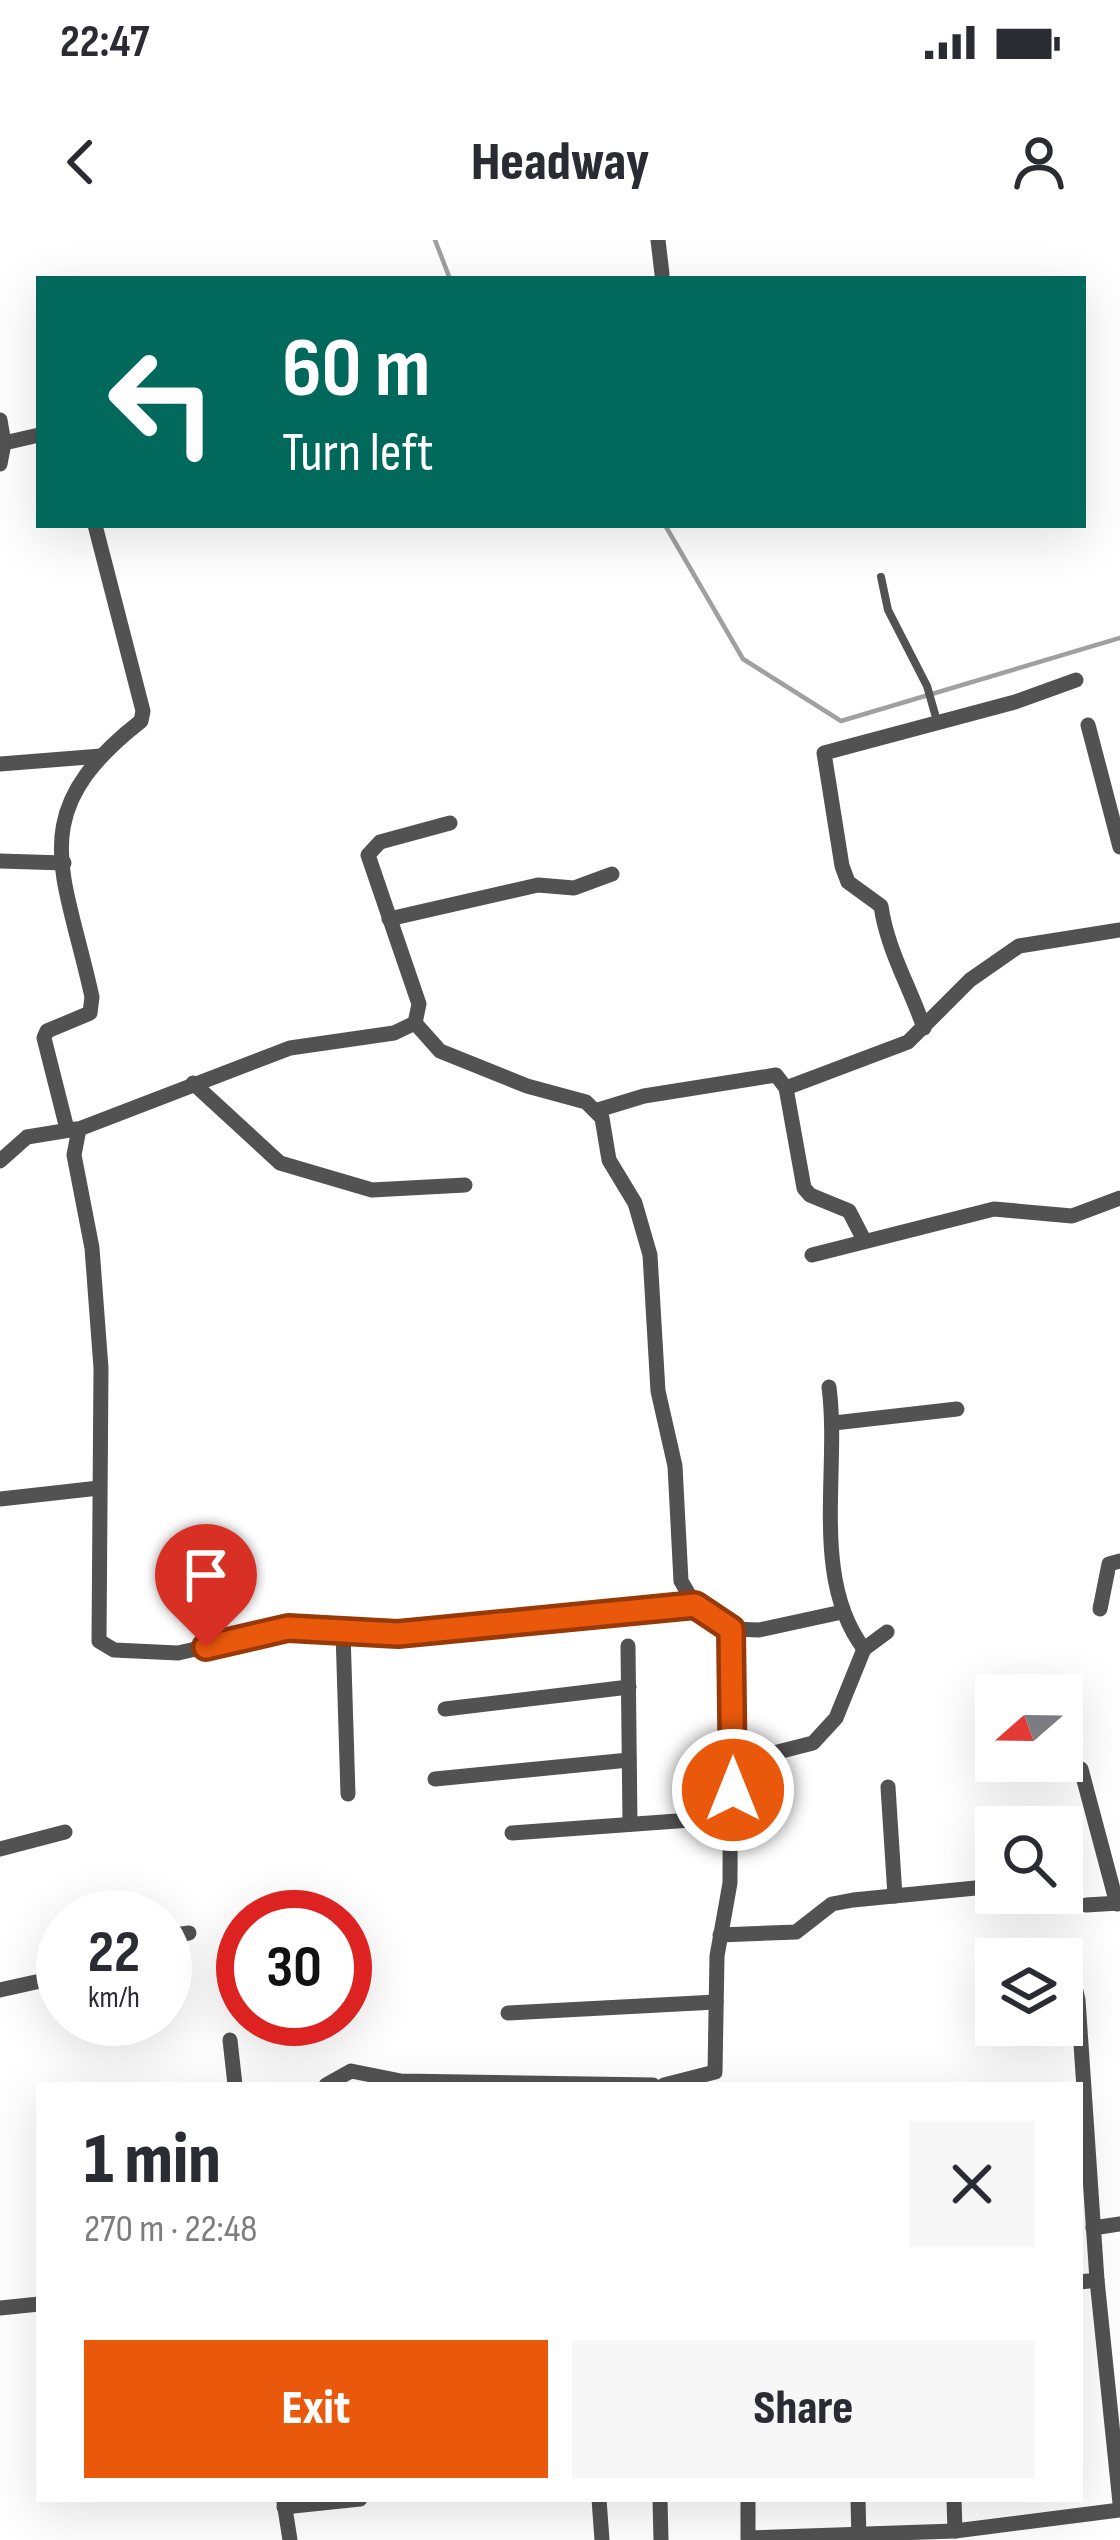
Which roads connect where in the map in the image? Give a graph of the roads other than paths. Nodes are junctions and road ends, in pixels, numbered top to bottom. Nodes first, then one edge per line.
1 (658, 240) edge
2 (662, 274) dead end
3 (0, 420) edge
4 (36, 436) edge
5 (2, 443) edge
6 (0, 464) edge
7 (95, 528) edge
8 (881, 577) dead end
9 (1076, 680) dead end
10 (935, 718) junction
11 (1088, 725) dead end
12 (104, 756) junction
13 (0, 764) edge
14 (450, 823) dead end
15 (1120, 847) edge
16 (0, 861) edge
17 (64, 863) junction
18 (613, 874) dead end
19 (388, 919) junction
20 (1120, 930) edge
21 (415, 1023) junction
22 (924, 1028) junction
23 (193, 1083) junction
24 (786, 1088) junction
25 (598, 1110) junction
26 (73, 1129) junction
27 (0, 1161) edge
28 (465, 1185) dead end
29 (1120, 1198) edge
30 (864, 1240) junction
31 (812, 1255) dead end
32 (829, 1387) dead end
33 (957, 1409) dead end
34 (834, 1423) junction
35 (99, 1488) junction
36 (0, 1499) edge
37 (1120, 1561) edge
38 (695, 1605) junction
39 (1100, 1609) dead end
40 (842, 1612) junction
41 (731, 1629) junction
42 (344, 1632) junction
43 (886, 1632) dead end
44 (628, 1646) dead end
45 (864, 1649) junction
46 (628, 1687) junction
47 (445, 1708) dead end
48 (629, 1760) junction
49 (734, 1763) junction
50 (1083, 1772) edge
51 (436, 1779) dead end
52 (888, 1787) dead end
53 (348, 1794) dead end
54 (732, 1817) junction
55 (630, 1824) junction
56 (65, 1832) dead end
57 (512, 1833) dead end
58 (0, 1849) edge
59 (975, 1888) edge
60 (896, 1896) junction
61 (1118, 1904) edge
62 (1086, 1905) dead end
63 (720, 1935) junction
64 (36, 1982) edge
65 (0, 1990) edge
66 (716, 2002) junction
67 (508, 2013) dead end
68 (231, 2046) edge
69 (1081, 2046) edge
70 (380, 2081) edge
71 (235, 2082) edge
72 (331, 2082) edge
73 (448, 2082) edge
74 (676, 2082) edge
75 (1120, 2224) edge
76 (1093, 2228) junction
77 (1089, 2281) edge
78 (36, 2304) edge
79 (0, 2308) edge
80 (1111, 2333) edge
81 (599, 2502) edge
82 (660, 2502) edge
83 (747, 2502) edge
84 (858, 2502) edge
85 (954, 2502) edge
86 (284, 2503) edge
87 (1120, 2506) edge
88 (955, 2531) junction
89 (859, 2538) edge
90 (741, 2539) edge
91 (290, 2540) edge
92 (602, 2540) edge
93 (661, 2540) edge

1 - 2 street
3 - 5 street
4 - 5 street
5 - 6 street
7 - 12 street
8 - 10 lane
9 - 10 street
10 - 22 street
11 - 15 street
12 - 13 street
12 - 17 street
14 - 19 street
16 - 17 street
17 - 26 street
18 - 19 street
19 - 21 street
20 - 22 street
21 - 23 street
21 - 25 street
22 - 24 street
23 - 26 street
23 - 28 street
24 - 25 street
24 - 30 street
25 - 38 street
26 - 27 street
26 - 35 street
29 - 30 street
30 - 31 street
32 - 34 street
33 - 34 street
34 - 40 street
35 - 36 street
35 - 42 street
37 - 39 street
38 - 41 street
38 - 42 street
40 - 41 street
40 - 45 street
41 - 49 street
42 - 53 street
43 - 45 street
44 - 46 street
45 - 49 street
46 - 47 street
46 - 48 street
48 - 51 street
48 - 55 street
49 - 54 street
50 - 61 street
52 - 60 street
54 - 55 street
54 - 63 street
55 - 57 street
56 - 58 street
59 - 60 street
60 - 63 street
61 - 62 street
63 - 66 street
64 - 65 street
66 - 67 street
66 - 74 street
68 - 71 street
69 - 76 street
70 - 72 street
70 - 73 street
75 - 76 street
76 - 77 street
77 - 80 street
78 - 79 street
80 - 87 street
81 - 92 street
82 - 93 street
83 - 90 street
84 - 89 street
85 - 88 street
86 - 91 street
87 - 88 street
88 - 89 street
89 - 90 street

